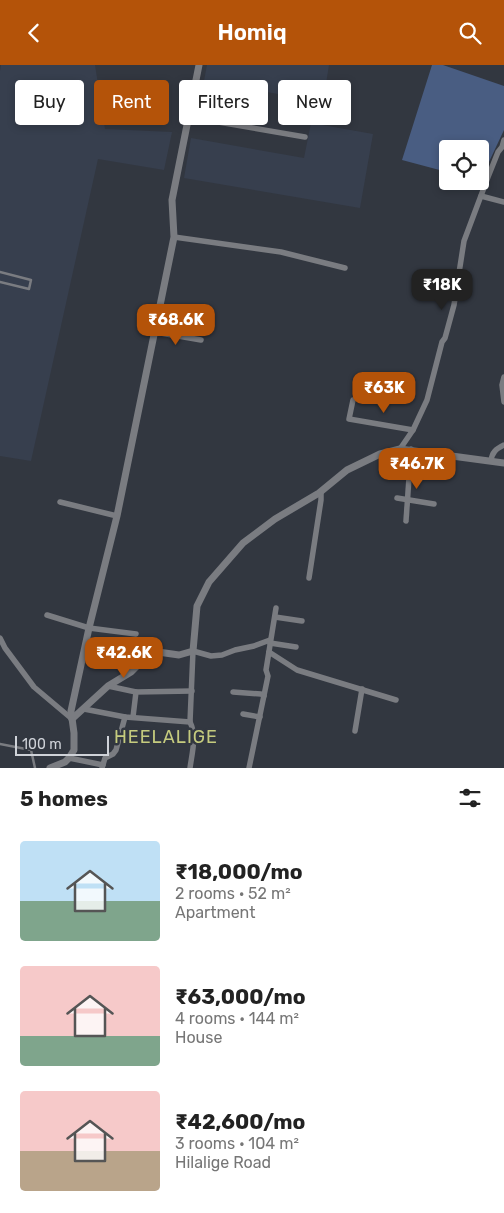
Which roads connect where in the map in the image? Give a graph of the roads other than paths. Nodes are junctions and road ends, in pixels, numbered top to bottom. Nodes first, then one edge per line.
1 (199, 65) edge
2 (196, 80) edge
3 (186, 125) edge
4 (235, 125) edge
5 (305, 137) dead end
6 (504, 140) edge
7 (481, 196) junction
8 (504, 202) edge
9 (174, 237) junction
10 (346, 268) dead end
11 (0, 272) edge
12 (0, 282) edge
13 (155, 333) junction
14 (201, 340) dead end
15 (504, 377) edge
16 (353, 401) dead end
17 (504, 402) edge
18 (413, 430) junction
19 (504, 445) edge
20 (400, 449) junction
21 (411, 449) junction
22 (491, 461) junction
23 (504, 463) edge
24 (321, 492) junction
25 (398, 498) dead end
26 (408, 499) junction
27 (60, 503) dead end
28 (434, 503) dead end
29 (117, 516) junction
30 (406, 521) dead end
31 (309, 578) dead end
32 (276, 607) dead end
33 (47, 615) dead end
34 (275, 617) junction
35 (302, 621) dead end
36 (89, 628) junction
37 (136, 635) dead end
38 (0, 638) edge
39 (270, 642) junction
40 (296, 647) dead end
41 (193, 651) junction
42 (268, 652) junction
43 (108, 686) junction
44 (362, 689) junction
45 (136, 691) junction
46 (192, 691) junction
47 (233, 691) dead end
48 (264, 697) junction
49 (396, 700) dead end
50 (84, 709) junction
51 (242, 714) dead end
52 (125, 717) junction
53 (133, 717) junction
54 (260, 717) junction
55 (72, 719) junction
56 (190, 722) junction
57 (355, 731) dead end
58 (0, 744) edge
59 (69, 758) junction
60 (103, 766) edge
61 (35, 768) edge
62 (50, 768) edge
63 (190, 768) edge
64 (248, 768) edge

1 - 2 street
3 - 9 street
4 - 5 street
6 - 7 street
7 - 8 street
7 - 18 street
9 - 10 street
9 - 13 street
11 - 12 lane
13 - 14 street
13 - 29 street
15 - 17 street
16 - 18 street
18 - 20 street
19 - 22 street
20 - 21 street
20 - 24 street
21 - 22 street
21 - 26 street
22 - 23 street
24 - 31 street
24 - 41 street
25 - 26 street
26 - 28 street
26 - 30 street
27 - 29 street
29 - 36 street
32 - 34 street
33 - 36 street
34 - 35 street
34 - 39 street
36 - 37 street
36 - 55 street
38 - 55 street
39 - 40 street
39 - 41 street
39 - 42 street
41 - 43 street
41 - 46 street
42 - 44 street
42 - 48 street
43 - 45 street
43 - 50 street
44 - 49 street
44 - 57 street
45 - 46 street
45 - 53 street
46 - 56 street
47 - 48 street
48 - 54 street
50 - 52 street
50 - 55 street
51 - 54 street
52 - 53 street
52 - 60 street
53 - 56 street
54 - 64 street
55 - 59 street
56 - 63 street
58 - 61 lane
59 - 60 street
59 - 62 street

